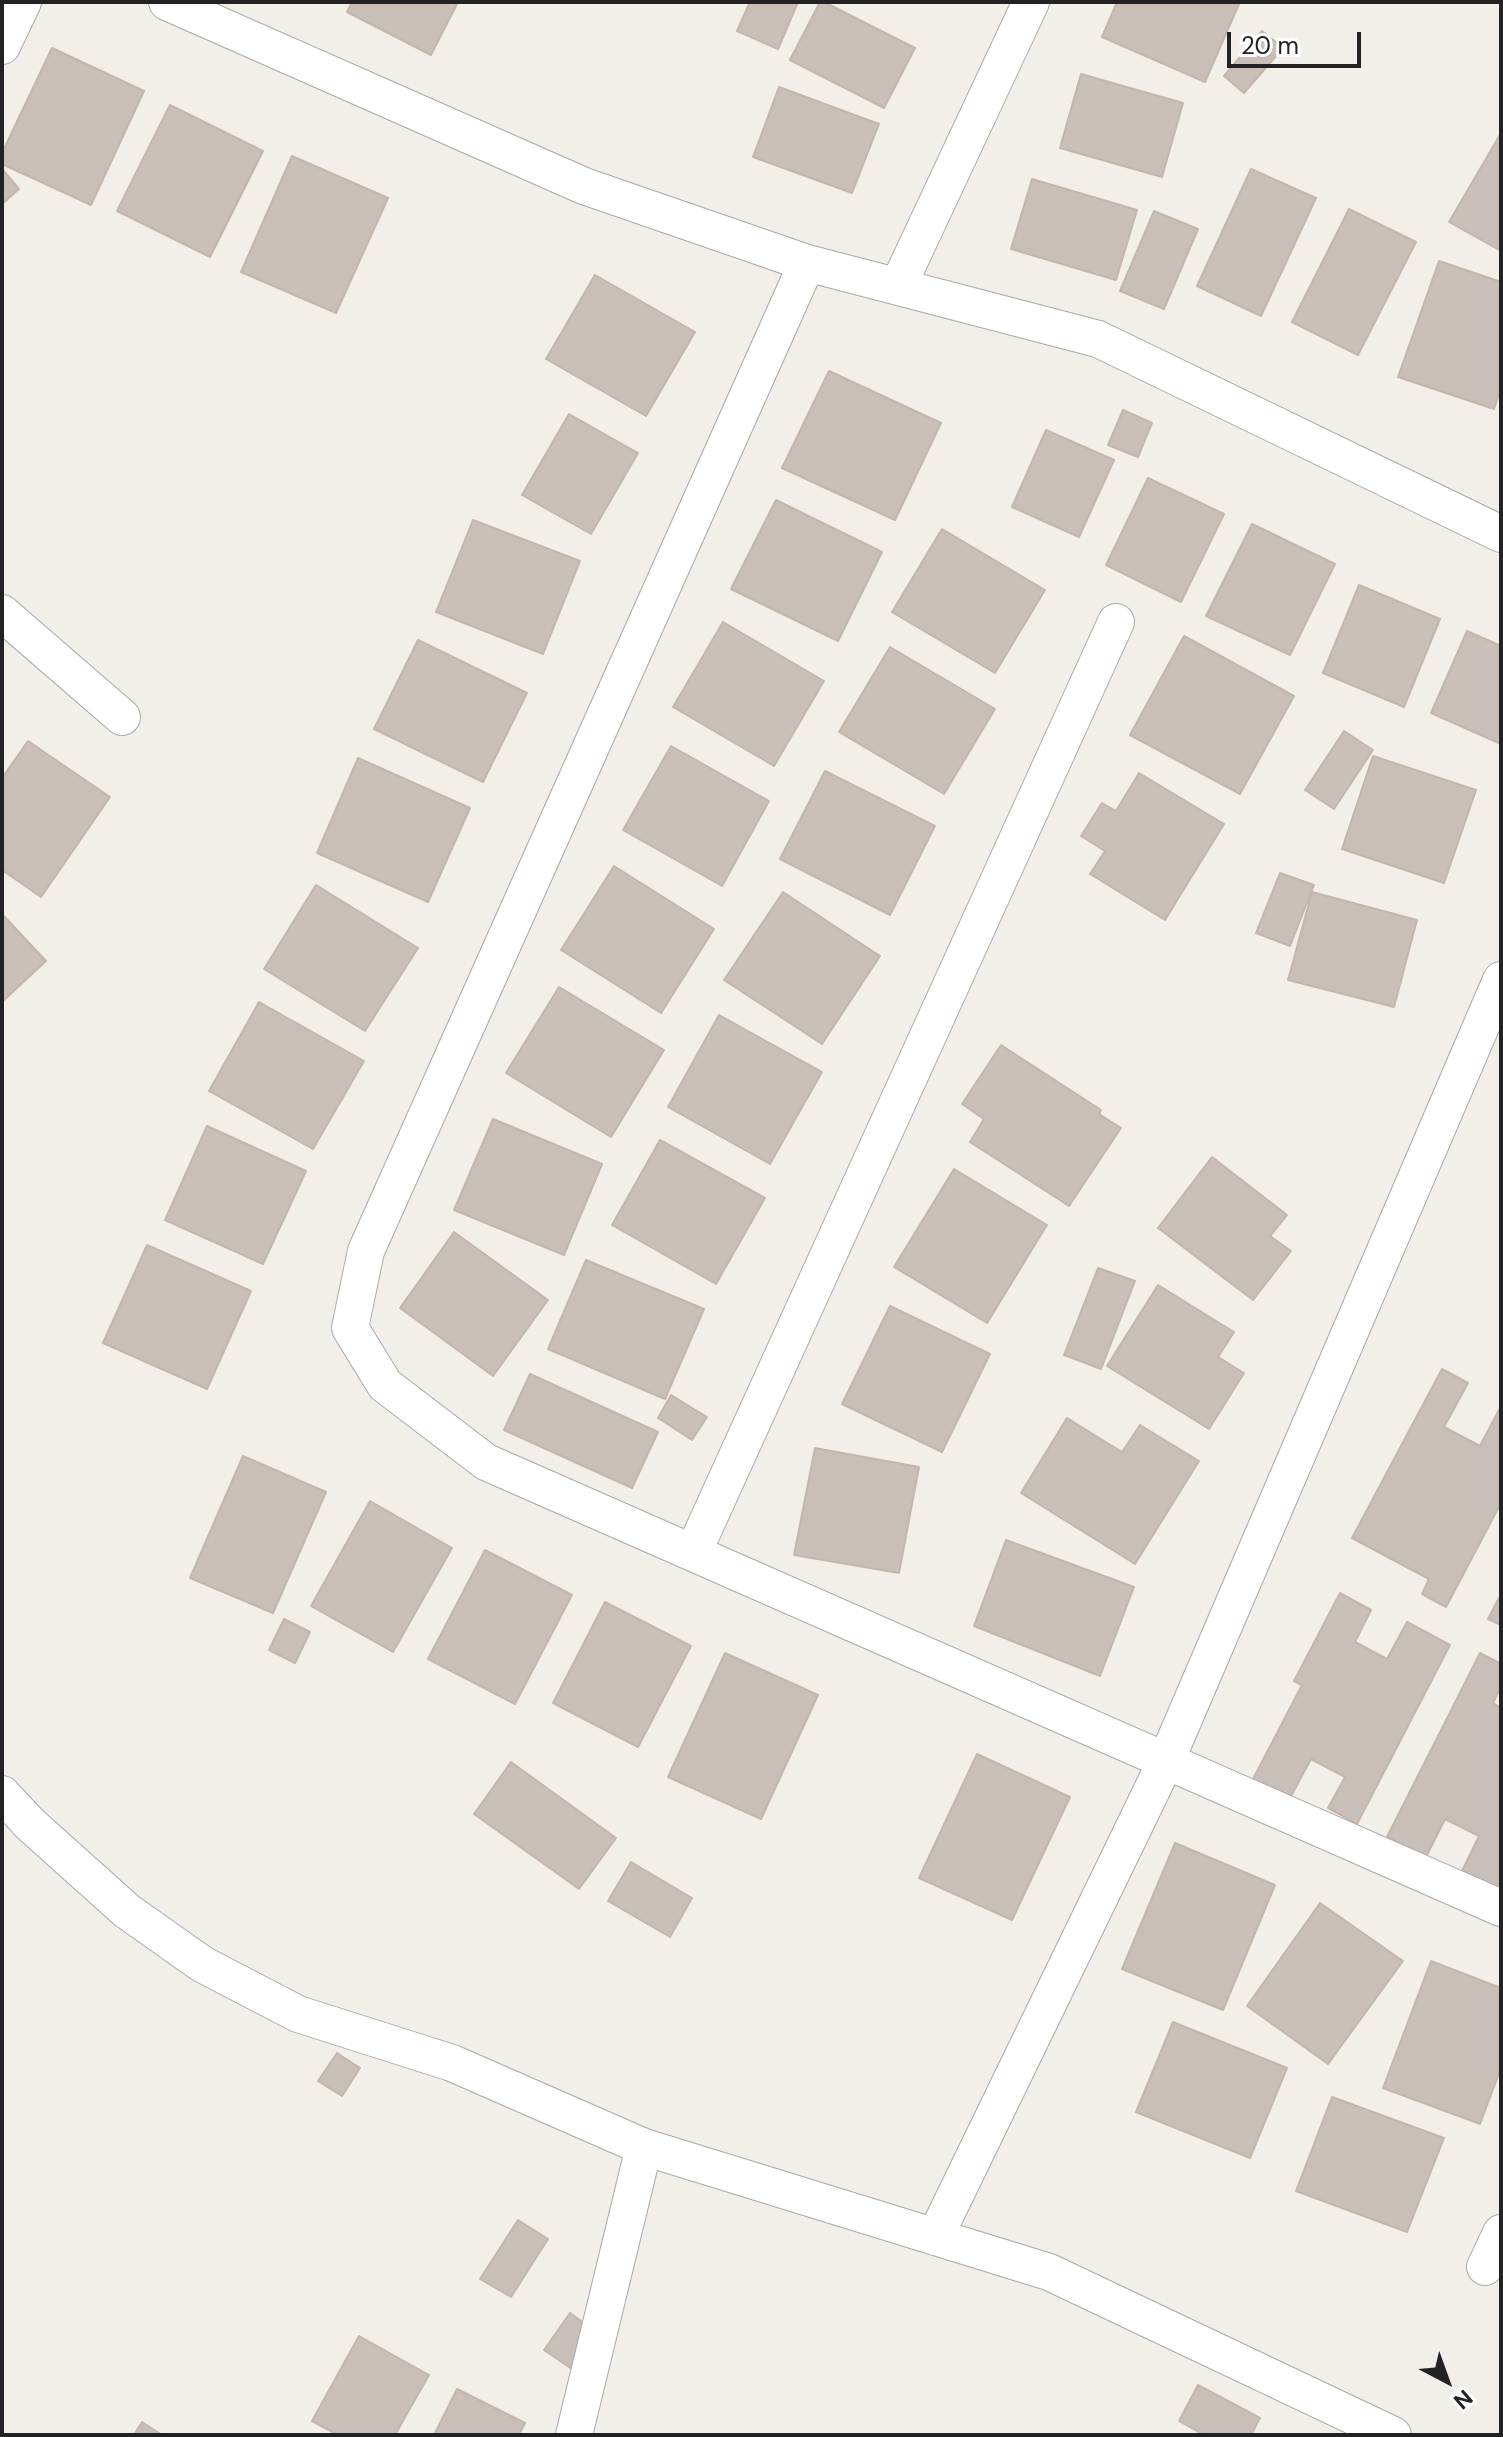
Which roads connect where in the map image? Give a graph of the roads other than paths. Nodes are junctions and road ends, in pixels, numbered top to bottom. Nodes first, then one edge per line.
1 (23, 2) edge
2 (167, 2) edge
3 (1031, 2) edge
4 (2, 46) edge
5 (807, 263) junction
6 (898, 286) junction
7 (1501, 534) edge
8 (2, 613) edge
9 (1116, 622) dead end
10 (122, 717) dead end
11 (1501, 980) edge
12 (693, 1553) junction
13 (1166, 1761) junction
14 (2, 1794) edge
15 (1501, 1908) edge
16 (644, 2147) junction
17 (1501, 2233) edge
18 (935, 2237) junction
19 (1485, 2267) dead end
20 (574, 2435) edge
21 (1393, 2435) edge

1 - 4 street
2 - 5 street
3 - 6 street
5 - 6 street
5 - 12 street
6 - 7 street
8 - 10 street
9 - 12 street
11 - 13 street
12 - 13 street
13 - 15 street
13 - 18 street
14 - 16 street
16 - 18 street
16 - 20 street
17 - 19 street
18 - 21 street

